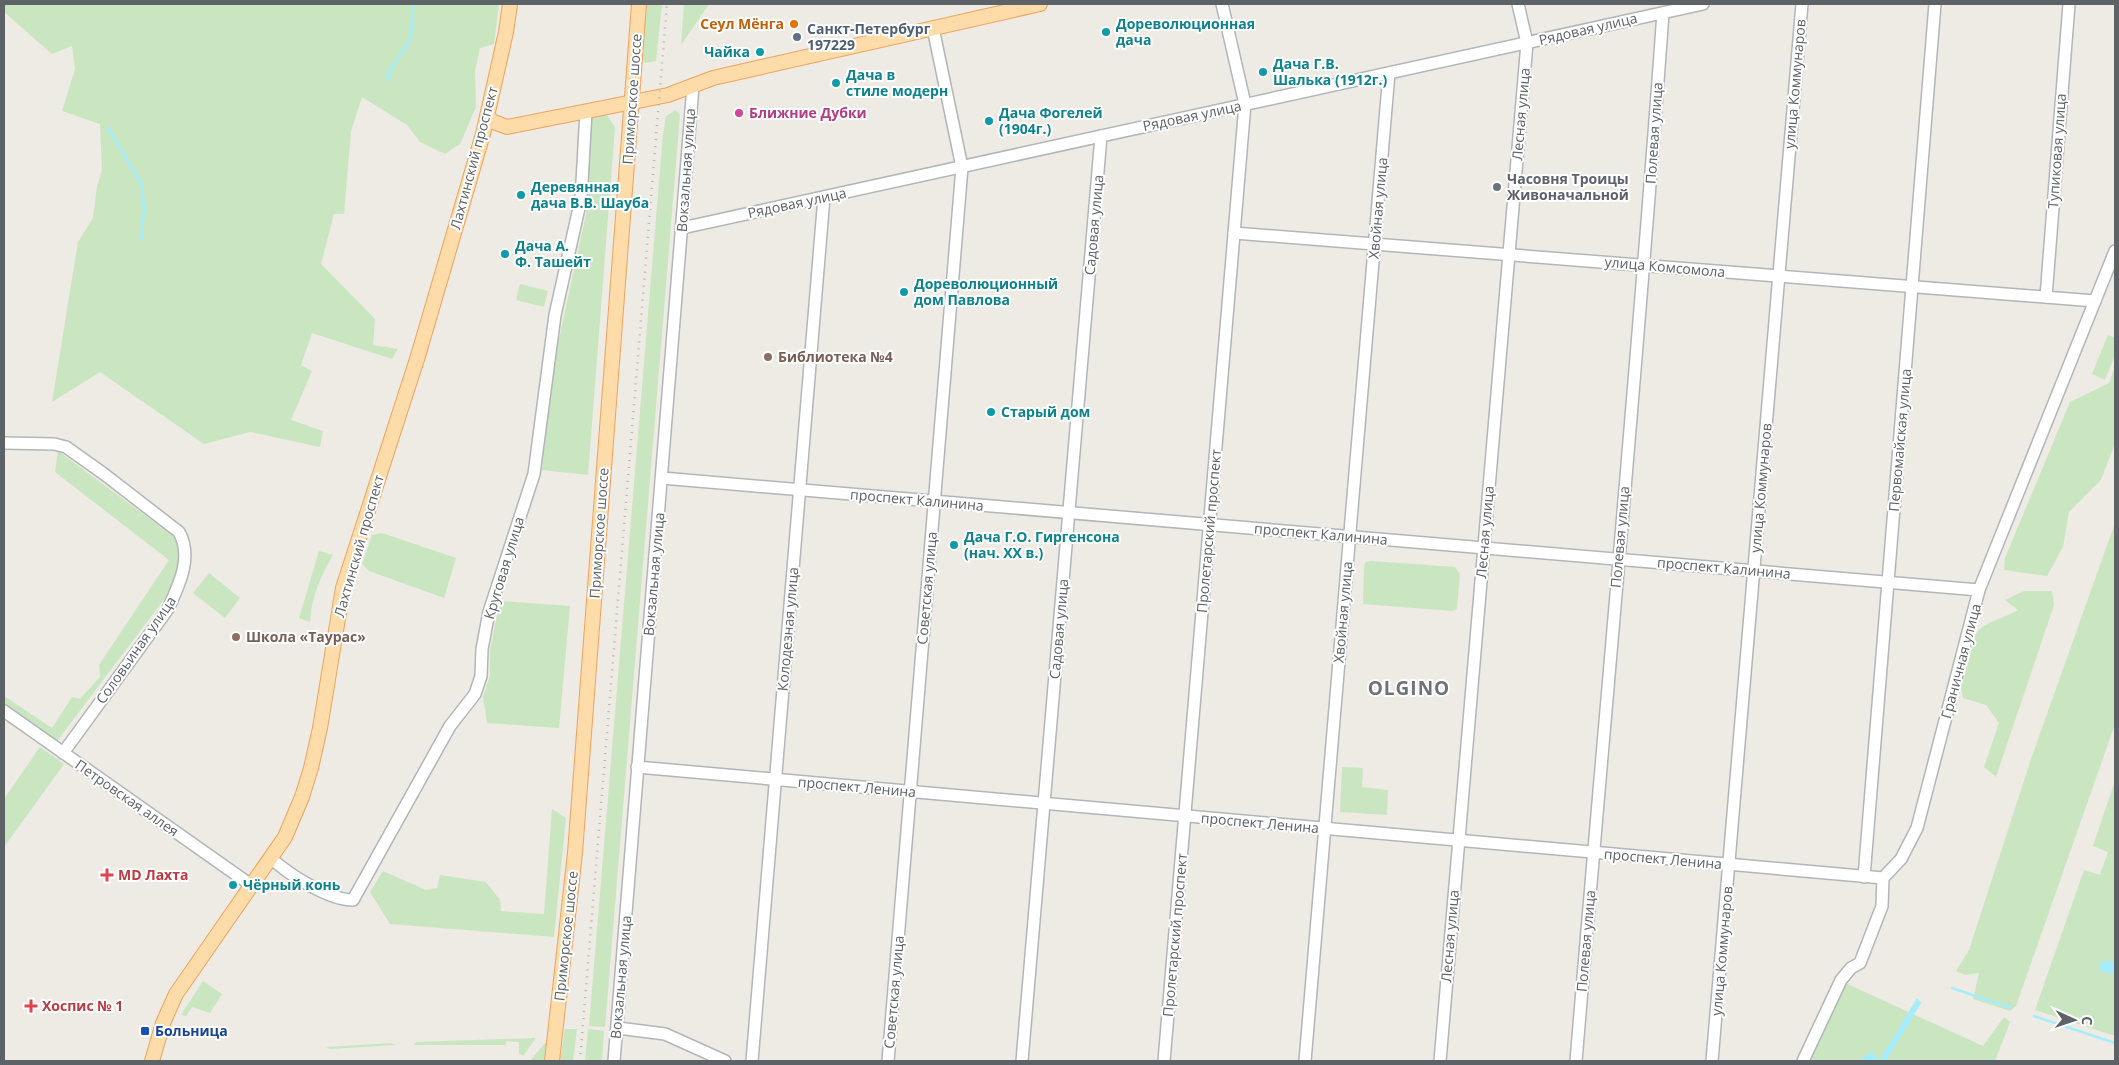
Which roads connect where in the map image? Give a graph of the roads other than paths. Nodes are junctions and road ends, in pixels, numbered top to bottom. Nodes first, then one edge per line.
1 (510, 4) edge
2 (640, 4) edge
3 (1040, 4) edge
4 (1222, 4) edge
5 (1518, 4) edge
6 (1703, 4) edge
7 (1802, 4) edge
8 (1935, 4) edge
9 (2069, 4) edge
10 (1663, 13) junction
11 (932, 28) junction
12 (1527, 43) junction
13 (1389, 73) junction
14 (692, 86) junction
15 (632, 103) junction
16 (1245, 104) junction
17 (586, 112) junction
18 (488, 115) junction
19 (1102, 136) junction
20 (962, 167) junction
21 (824, 197) junction
22 (682, 228) junction
23 (1234, 233) junction
24 (1374, 244) junction
25 (2115, 251) edge
26 (1509, 255) junction
27 (1645, 266) junction
28 (1779, 276) junction
29 (1912, 287) junction
30 (2046, 297) junction
31 (2096, 301) junction
32 (4, 442) edge
33 (662, 478) junction
34 (800, 490) junction
35 (934, 501) junction
36 (1069, 513) junction
37 (1209, 524) junction
38 (1350, 536) junction
39 (1484, 548) junction
40 (1618, 559) junction
41 (1754, 571) junction
42 (1888, 582) junction
43 (1979, 590) junction
44 (4, 711) edge
45 (62, 752) junction
46 (637, 767) junction
47 (775, 780) junction
48 (910, 792) junction
49 (1044, 804) junction
50 (1185, 816) junction
51 (1325, 828) junction
52 (1458, 840) junction
53 (1593, 852) junction
54 (271, 858) junction
55 (1729, 864) junction
56 (1864, 877) junction
57 (1883, 878) junction
58 (251, 885) junction
59 (618, 1028) junction
60 (152, 1061) edge
61 (552, 1061) edge
62 (614, 1061) edge
63 (725, 1061) edge
64 (752, 1061) edge
65 (888, 1061) edge
66 (1022, 1061) edge
67 (1164, 1061) edge
68 (1305, 1061) edge
69 (1440, 1061) edge
70 (1576, 1061) edge
71 (1712, 1061) edge
72 (1803, 1061) edge

1 - 18 main road, Лахтинский проспект
2 - 15 main road, Приморское шоссе
3 - 11 main road
4 - 16 street, Пролетарский проспект
5 - 12 street, Лесная улица
6 - 10 street, Рядовая улица
7 - 28 street, улица Коммунаров
8 - 29 street, Первомайская улица
9 - 30 street, Тупиковая улица
10 - 12 street, Рядовая улица
10 - 27 street, Полевая улица
11 - 14 main road
11 - 20 street, Советская улица
12 - 13 street, Рядовая улица
12 - 26 street, Лесная улица
13 - 16 street, Рядовая улица
13 - 24 street, Хвойная улица
14 - 15 main road
14 - 22 street, Вокзальная улица
15 - 17 main road
15 - 61 main road, Приморское шоссе
16 - 19 street, Рядовая улица
16 - 23 street, Пролетарский проспект
17 - 18 main road
17 - 54 street, Круговая улица
18 - 54 main road, Лахтинский проспект
19 - 20 street, Рядовая улица
19 - 36 street, Садовая улица
20 - 21 street, Рядовая улица
20 - 35 street, Советская улица
21 - 22 street, Рядовая улица
21 - 34 street, Колодезная улица
22 - 33 street, Вокзальная улица
23 - 24 street, улица Комсомола
23 - 37 street, Пролетарский проспект
24 - 26 street, улица Комсомола
24 - 38 street, Хвойная улица
25 - 31 street, Граничная улица
26 - 27 street, улица Комсомола
26 - 39 street, Лесная улица
27 - 28 street, улица Комсомола
27 - 40 street, Полевая улица
28 - 29 street, улица Комсомола
28 - 41 street, улица Коммунаров
29 - 30 street, улица Комсомола
29 - 42 street, Первомайская улица
30 - 31 street, улица Комсомола
31 - 43 street, Граничная улица
32 - 45 street, Соловьиная улица
33 - 34 street, проспект Калинина
33 - 46 street, Вокзальная улица
34 - 35 street, проспект Калинина
34 - 47 street, Колодезная улица
35 - 36 street, проспект Калинина
35 - 48 street, Советская улица
36 - 37 street, проспект Калинина
36 - 49 street, Садовая улица
37 - 38 street, проспект Калинина
37 - 50 street, Пролетарский проспект
38 - 39 street, проспект Калинина
38 - 51 street, Хвойная улица
39 - 40 street, проспект Калинина
39 - 52 street, Лесная улица
40 - 41 street, проспект Калинина
40 - 53 street, Полевая улица
41 - 42 street, проспект Калинина
41 - 55 street, улица Коммунаров
42 - 43 street, проспект Калинина
42 - 56 street, Первомайская улица
43 - 57 street, Граничная улица
44 - 45 street, Петровская аллея
45 - 58 street, Петровская аллея
46 - 47 street, проспект Ленина
46 - 59 street, Вокзальная улица
47 - 48 street, проспект Ленина
47 - 64 street, Колодезная улица
48 - 49 street, проспект Ленина
48 - 65 street, Советская улица
49 - 50 street, проспект Ленина
49 - 66 street, Садовая улица
50 - 51 street, проспект Ленина
50 - 67 street, Пролетарский проспект
51 - 52 street, проспект Ленина
51 - 68 street, Хвойная улица
52 - 53 street, проспект Ленина
52 - 69 street, Лесная улица
53 - 55 street, проспект Ленина
53 - 70 street, Полевая улица
54 - 58 main road, Лахтинский проспект
55 - 56 street, проспект Ленина
55 - 71 street, улица Коммунаров
56 - 57 street, проспект Ленина
57 - 72 street
58 - 60 main road, Лахтинский проспект
59 - 62 street, Вокзальная улица
59 - 63 street

